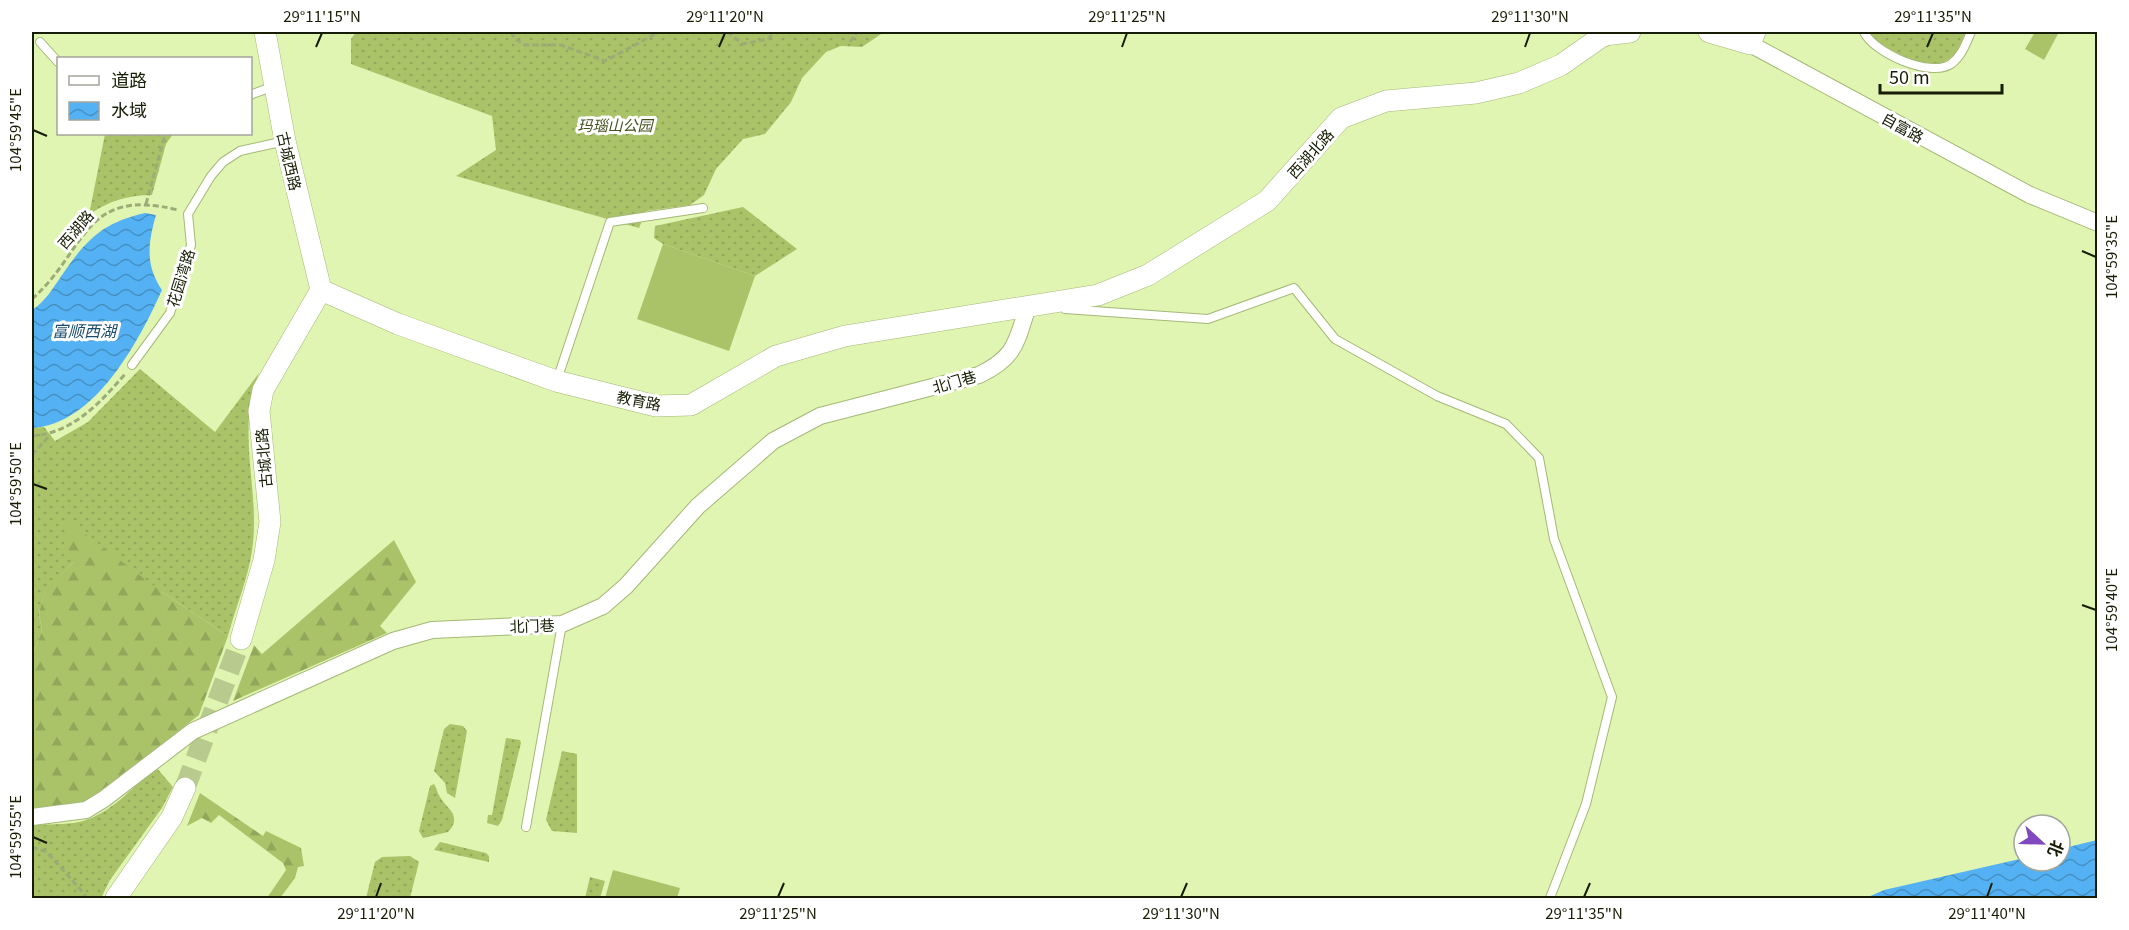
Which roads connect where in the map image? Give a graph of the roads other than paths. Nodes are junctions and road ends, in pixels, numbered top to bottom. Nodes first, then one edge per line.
1 (265, 32) edge
2 (1630, 32) edge
3 (1709, 32) edge
4 (1864, 32) edge
5 (1971, 32) edge
6 (1603, 33) edge
7 (1752, 38) edge
8 (40, 42) dead end
9 (57, 61) edge
10 (274, 86) junction
11 (252, 94) edge
12 (285, 141) junction
13 (703, 208) dead end
14 (2097, 224) edge
15 (321, 290) junction
16 (1028, 306) junction
17 (132, 365) road end
18 (556, 381) junction
19 (562, 624) junction
20 (241, 639) tunnel mouth
21 (185, 788) tunnel mouth
22 (32, 817) edge
23 (526, 827) dead end
24 (116, 898) edge
25 (1551, 898) edge

1 - 10 street, 古城西路
2 - 6 street
3 - 7 street, 自富路
4 - 5 lane
6 - 16 street, 西湖北路
7 - 14 street, 自富路
8 - 9 lane
10 - 11 lane
10 - 12 street, 古城西路
12 - 15 street, 古城西路
12 - 17 lane, 花园湾路
13 - 18 lane
15 - 18 street, 教育路
15 - 20 street, 古城北路
16 - 18 street, 教育路
16 - 19 street, 北门巷
16 - 25 lane
19 - 22 street, 北门巷
19 - 23 lane
21 - 24 street

